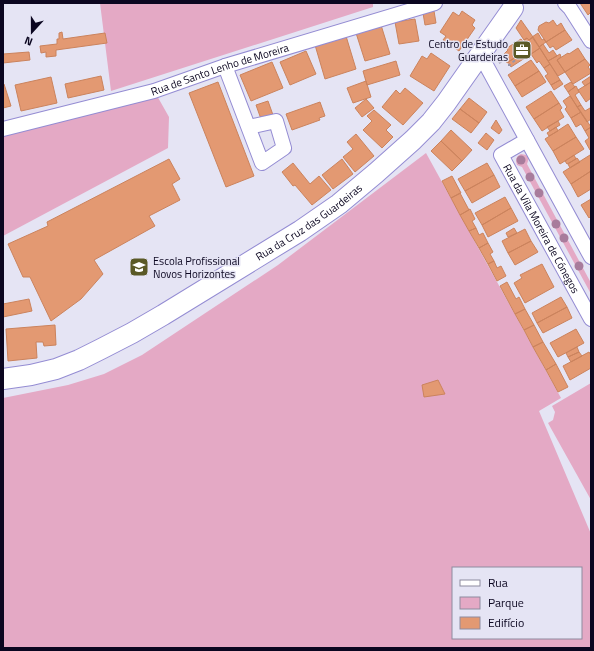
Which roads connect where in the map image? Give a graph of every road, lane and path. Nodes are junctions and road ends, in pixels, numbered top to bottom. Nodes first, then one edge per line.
1 (435, 3) edge
2 (565, 3) edge
3 (512, 5) edge
4 (591, 41) edge
5 (480, 54) junction
6 (524, 55) dead end
7 (504, 60) dead end
8 (498, 64) dead end
9 (508, 65) dead end
10 (225, 66) junction
11 (248, 127) dead end
12 (3, 129) edge
13 (527, 140) junction
14 (591, 257) edge
15 (591, 319) edge
16 (3, 379) edge

1 - 10 street, Rua de Santo Lenho de Moreira
2 - 4 street
3 - 5 main road, Rua da Cruz das Guardeiras
5 - 13 street
5 - 16 main road, Rua da Cruz das Guardeiras
6 - 9 path
7 - 8 path
10 - 11 street
10 - 12 street, Rua de Santo Lenho de Moreira
13 - 14 street
13 - 15 street, Rua da Vila Moreira de Cónegos

